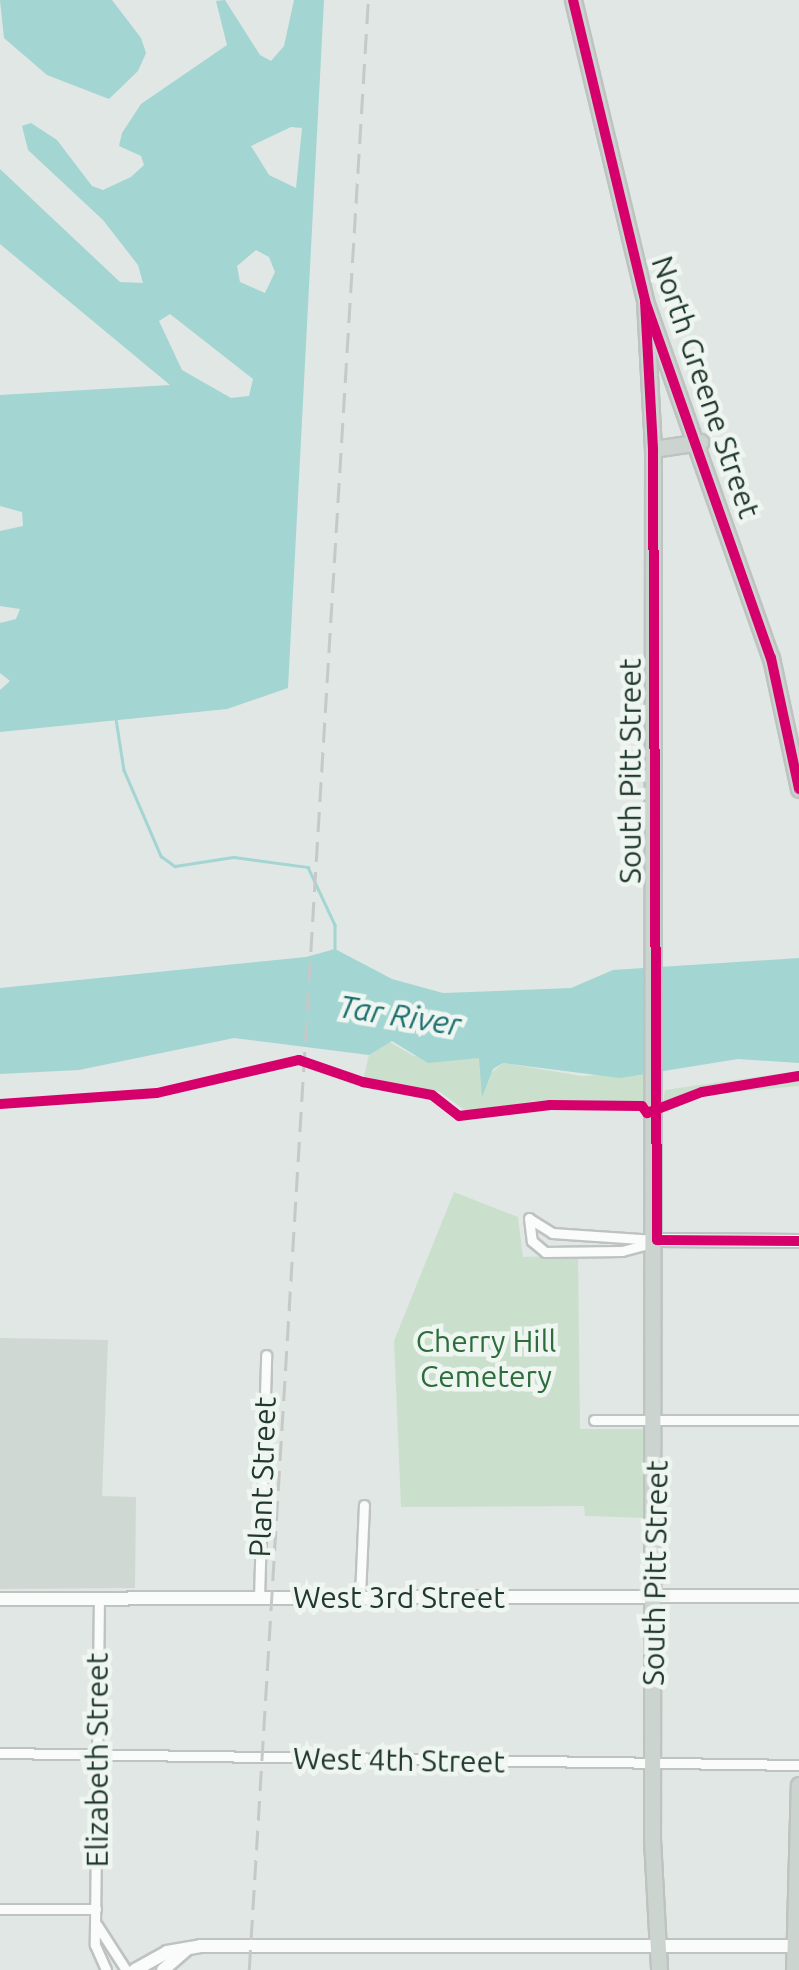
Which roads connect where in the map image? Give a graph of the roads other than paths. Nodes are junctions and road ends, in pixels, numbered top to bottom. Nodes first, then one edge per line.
1 (573, 0) edge
2 (646, 300) junction
3 (700, 442) junction
4 (653, 449) junction
5 (799, 789) edge
6 (549, 1232) junction
7 (597, 1234) junction
8 (657, 1240) junction
9 (799, 1240) edge
10 (536, 1246) junction
11 (598, 1252) junction
12 (266, 1355) dead end
13 (594, 1420) dead end
14 (656, 1420) junction
15 (799, 1420) edge
16 (364, 1505) dead end
17 (360, 1596) junction
18 (799, 1596) edge
19 (98, 1597) junction
20 (656, 1597) junction
21 (259, 1598) junction
22 (0, 1599) edge
23 (98, 1752) junction
24 (0, 1753) edge
25 (652, 1763) junction
26 (799, 1765) edge
27 (799, 1785) edge
28 (0, 1908) edge
29 (96, 1909) junction
30 (96, 1922) junction
31 (655, 1945) junction
32 (797, 1946) edge
33 (189, 1947) junction
34 (106, 1970) edge
35 (126, 1970) edge
36 (135, 1970) edge
37 (163, 1970) edge
38 (658, 1970) edge
39 (794, 1970) edge

1 - 2 main road, North Greene Street
2 - 3 main road, North Greene Street
2 - 4 main road, South Pitt Street
3 - 4 main road
3 - 5 main road, North Greene Street
4 - 8 main road, South Pitt Street
6 - 7 street
6 - 10 street
6 - 10 street
7 - 8 street
7 - 11 street
8 - 9 street
8 - 11 street
8 - 14 main road, South Pitt Street
10 - 11 street
12 - 21 street, Plant Street
13 - 14 street
14 - 15 street
14 - 20 main road, South Pitt Street
16 - 17 street
17 - 20 street, West 3rd Street
17 - 21 street, West 3rd Street
18 - 20 street, West 3rd Street
19 - 21 street, West 3rd Street
19 - 22 street, West 3rd Street
19 - 23 street, Elizabeth Street
20 - 25 main road, South Pitt Street
23 - 24 street, West 4th Street
23 - 25 street, West 4th Street
23 - 29 street, Elizabeth Street
25 - 26 street, West 4th Street
25 - 31 main road, South Pitt Street
27 - 32 main road
28 - 29 street
29 - 30 street, Elizabeth Street
30 - 34 street, Elizabeth Street
30 - 35 street
31 - 32 street
31 - 33 street
31 - 38 main road, South Pitt Street
32 - 39 main road
33 - 36 street
33 - 37 street

